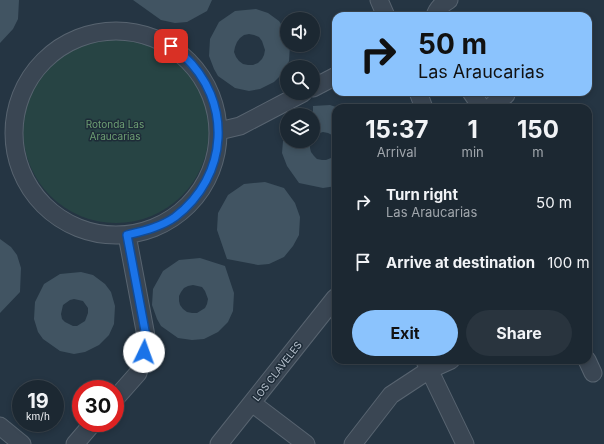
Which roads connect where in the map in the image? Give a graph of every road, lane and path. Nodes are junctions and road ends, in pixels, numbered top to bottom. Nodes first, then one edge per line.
1 (378, 0) edge
2 (450, 0) edge
3 (384, 12) edge
4 (436, 12) edge
5 (332, 78) edge
6 (320, 84) edge
7 (505, 96) edge
8 (290, 100) edge
9 (494, 104) edge
10 (219, 131) junction
11 (127, 235) junction
12 (332, 302) edge
13 (427, 365) edge
14 (124, 389) edge
15 (252, 403) junction
16 (0, 426) edge
17 (86, 432) edge
18 (22, 444) edge
19 (75, 444) edge
20 (219, 444) edge
21 (306, 444) edge
22 (353, 444) edge
23 (464, 444) edge

1 - 3 street
2 - 4 street
5 - 6 street
7 - 9 street
8 - 10 street
10 - 11 street
10 - 11 street
11 - 14 street
12 - 15 street, LOS CLAVELES
13 - 22 street
13 - 23 street
15 - 20 street, LOS CLAVELES
15 - 21 street
16 - 18 street
17 - 19 street

